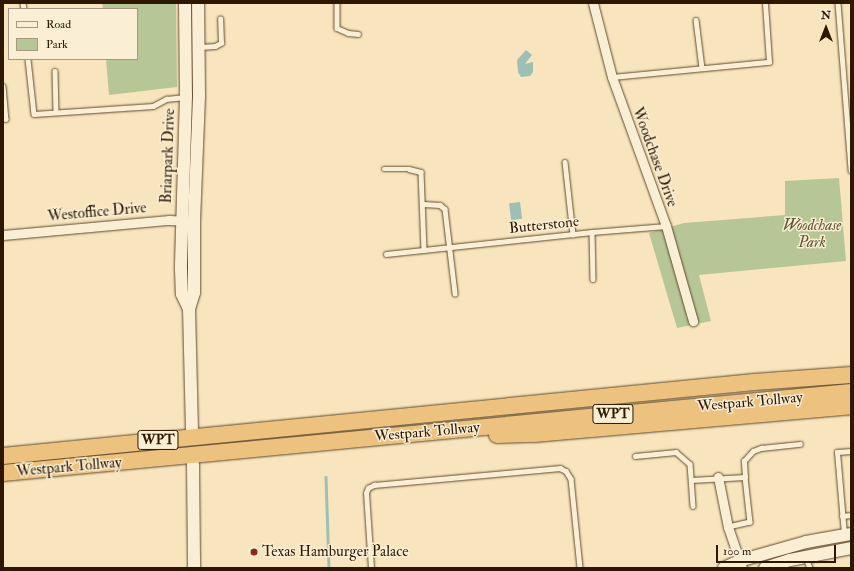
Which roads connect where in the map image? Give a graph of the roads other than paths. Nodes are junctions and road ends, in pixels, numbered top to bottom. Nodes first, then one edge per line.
1 (185, 3) edge
2 (198, 3) edge
3 (337, 3) edge
4 (593, 3) edge
5 (765, 3) edge
6 (838, 3) edge
7 (220, 19) dead end
8 (696, 20) dead end
9 (358, 34) dead end
10 (198, 47) junction
11 (28, 60) edge
12 (702, 68) junction
13 (55, 71) dead end
14 (612, 77) junction
15 (3, 86) edge
16 (198, 95) junction
17 (186, 96) junction
18 (56, 111) junction
19 (3, 119) edge
20 (565, 162) dead end
21 (384, 169) dead end
22 (851, 170) edge
23 (423, 204) junction
24 (188, 220) junction
25 (666, 226) junction
26 (592, 232) junction
27 (3, 235) edge
28 (573, 235) junction
29 (449, 247) junction
30 (424, 249) junction
31 (386, 254) dead end
32 (593, 279) dead end
33 (455, 293) dead end
34 (693, 321) dead end
35 (851, 368) edge
36 (851, 375) edge
37 (754, 382) junction
38 (851, 392) edge
39 (851, 406) edge
40 (192, 431) dead end
41 (375, 436) junction
42 (800, 444) dead end
43 (851, 451) edge
44 (3, 456) edge
45 (635, 456) dead end
46 (193, 464) dead end
47 (81, 466) junction
48 (3, 473) edge
49 (718, 477) junction
50 (745, 477) junction
51 (3, 478) edge
52 (691, 480) junction
53 (693, 506) dead end
54 (851, 515) edge
55 (842, 516) junction
56 (728, 527) junction
57 (847, 534) edge
58 (851, 548) edge
59 (806, 556) junction
60 (741, 565) edge
61 (194, 568) edge
62 (371, 568) edge
63 (580, 568) edge
64 (724, 568) edge
65 (765, 568) edge
66 (810, 568) edge

1 - 17 street, Briarpark Drive
2 - 10 street, Briarpark Drive
3 - 9 lane
4 - 14 street, Woodchase Drive
5 - 12 lane
6 - 22 lane
7 - 10 lane
8 - 12 lane
10 - 16 street, Briarpark Drive
11 - 18 lane
12 - 14 lane
13 - 18 lane
14 - 25 street, Woodchase Drive
15 - 19 lane
16 - 17 street
16 - 24 street, Briarpark Drive
17 - 18 lane
17 - 24 street, Briarpark Drive
20 - 28 lane
21 - 23 lane
23 - 29 lane
23 - 30 lane
24 - 27 street, Westoffice Drive
24 - 40 street, Briarpark Drive
25 - 26 lane, Butterstone
25 - 34 street, Woodchase Drive
26 - 28 lane, Butterstone
26 - 32 lane
28 - 29 lane, Butterstone
29 - 30 lane, Butterstone
29 - 33 lane
30 - 31 lane, Butterstone
35 - 37 highway
36 - 37 highway, Westpark Tollway / WPT
37 - 44 highway, Westpark Tollway / WPT
38 - 41 highway, Westpark Tollway / WPT
39 - 41 highway
41 - 47 highway, Westpark Tollway / WPT
42 - 50 lane
43 - 55 lane
45 - 52 lane
46 - 61 street
47 - 48 highway, Westpark Tollway / WPT
47 - 51 highway
49 - 50 lane
49 - 52 lane
49 - 56 street
50 - 56 lane
52 - 53 lane
54 - 55 lane
55 - 57 lane
56 - 60 street
57 - 60 street
58 - 59 street
59 - 65 street
59 - 66 lane
60 - 64 street
62 - 63 lane

